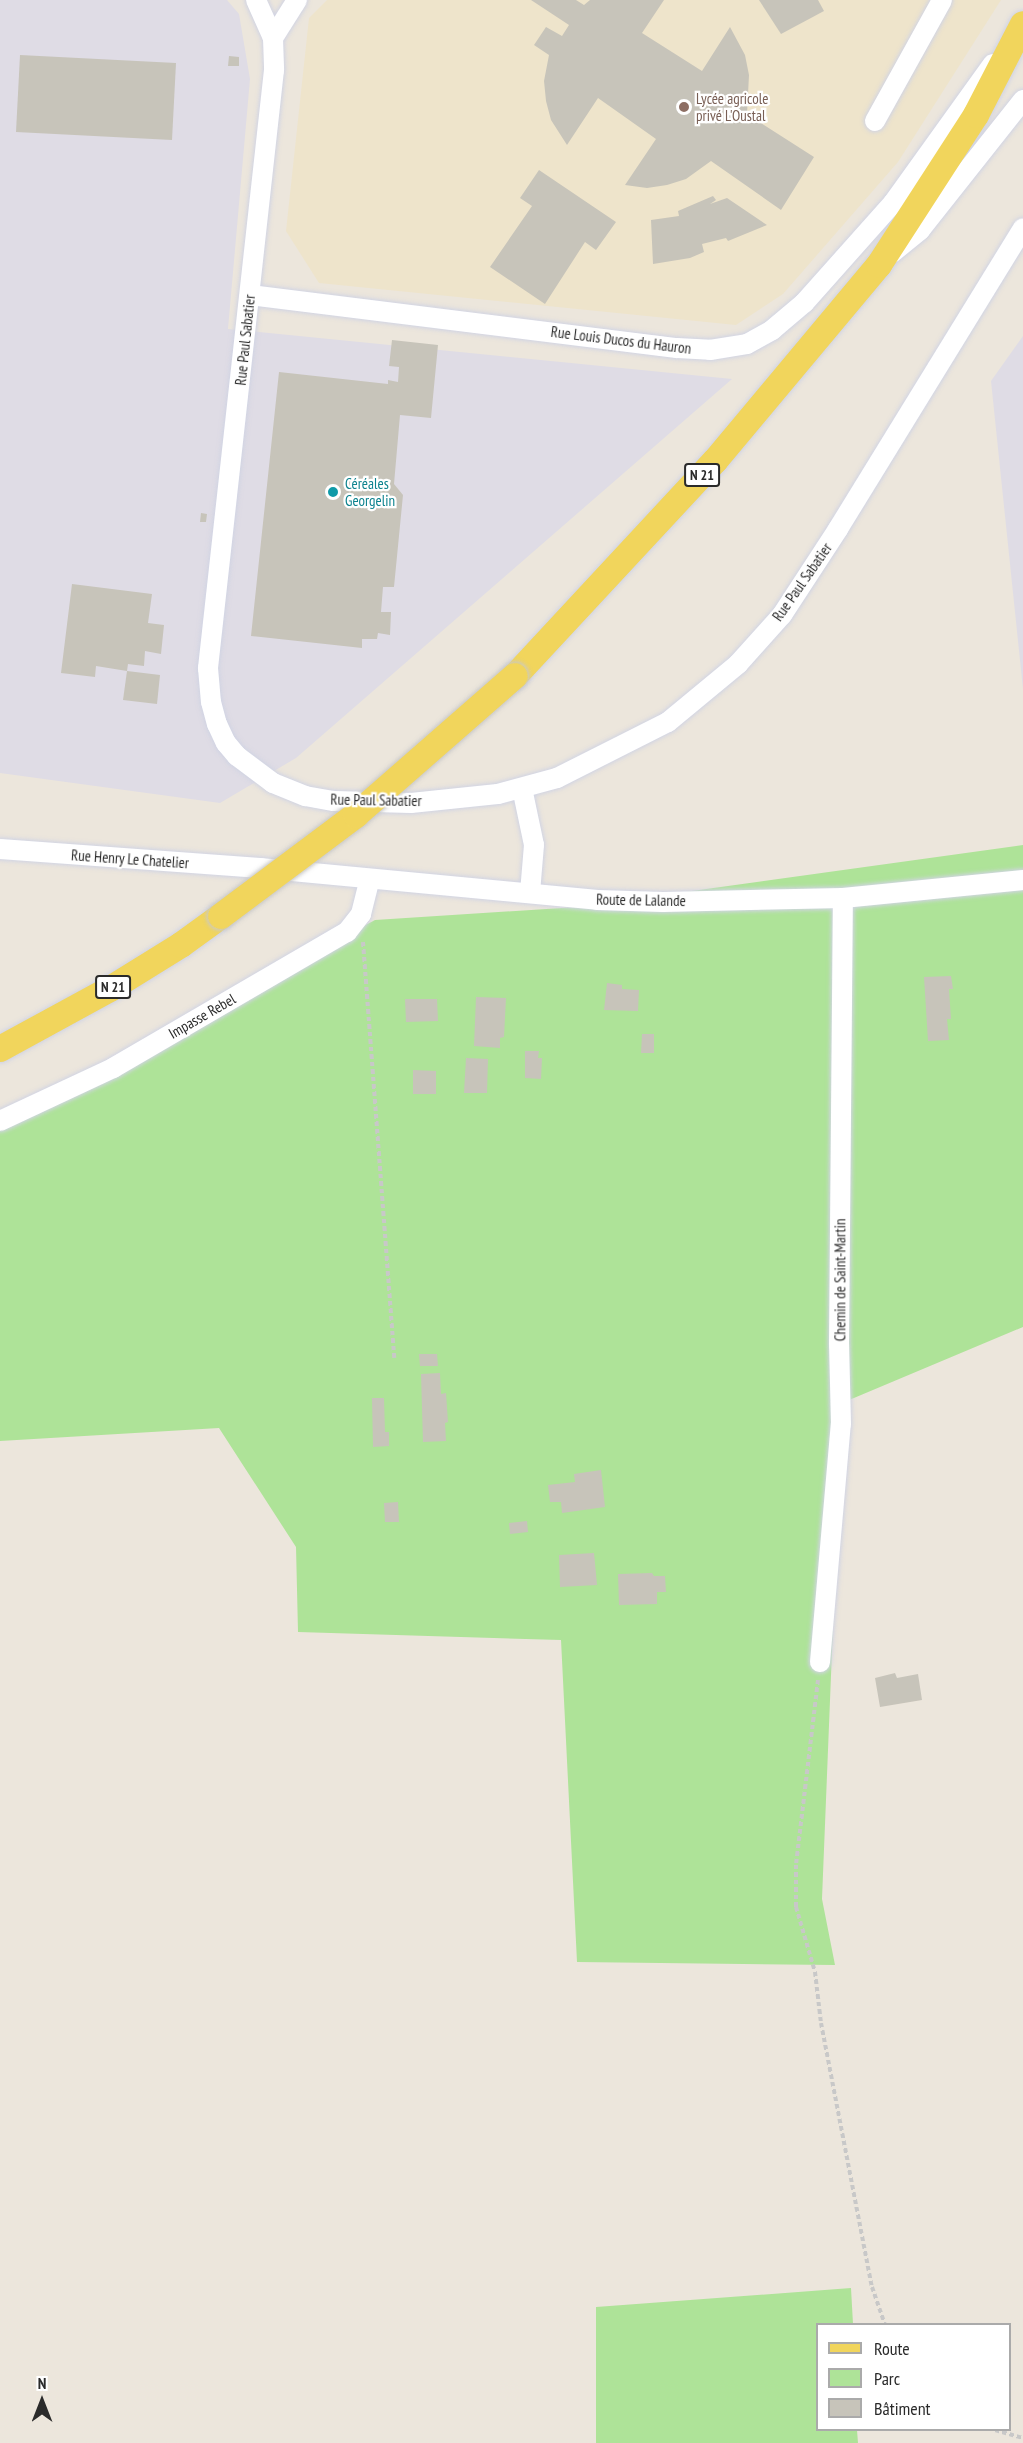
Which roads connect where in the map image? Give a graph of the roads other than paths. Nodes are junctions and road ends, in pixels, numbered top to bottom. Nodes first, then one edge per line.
1 (256, 0) edge
2 (297, 0) edge
3 (942, 0) edge
4 (1023, 23) edge
5 (273, 38) junction
6 (1023, 100) edge
7 (875, 121) dead end
8 (1023, 228) edge
9 (879, 264) junction
10 (250, 295) junction
11 (522, 788) junction
12 (0, 849) edge
13 (260, 868) joint
14 (370, 879) junction
15 (1023, 880) edge
16 (530, 893) junction
17 (843, 898) junction
18 (0, 1049) edge
19 (0, 1121) edge
20 (820, 1662) road end

1 - 5 street, Rue Paul Sabatier
2 - 5 street
3 - 7 street
4 - 9 main road, N 21
4 - 10 street, Rue Louis Ducos du Hauron
5 - 10 street, Rue Paul Sabatier
6 - 9 street
8 - 11 street, Rue Paul Sabatier
9 - 18 main road, N 21, bridge
10 - 11 street, Rue Paul Sabatier
11 - 16 street
12 - 13 street, Rue Henry Le Chatelier
13 - 14 street, Route de Lalande
14 - 16 street, Route de Lalande
14 - 19 street, Impasse Rebel
15 - 17 street, Route de Lalande
16 - 17 street, Route de Lalande
17 - 20 street, Chemin de Saint-Martin

